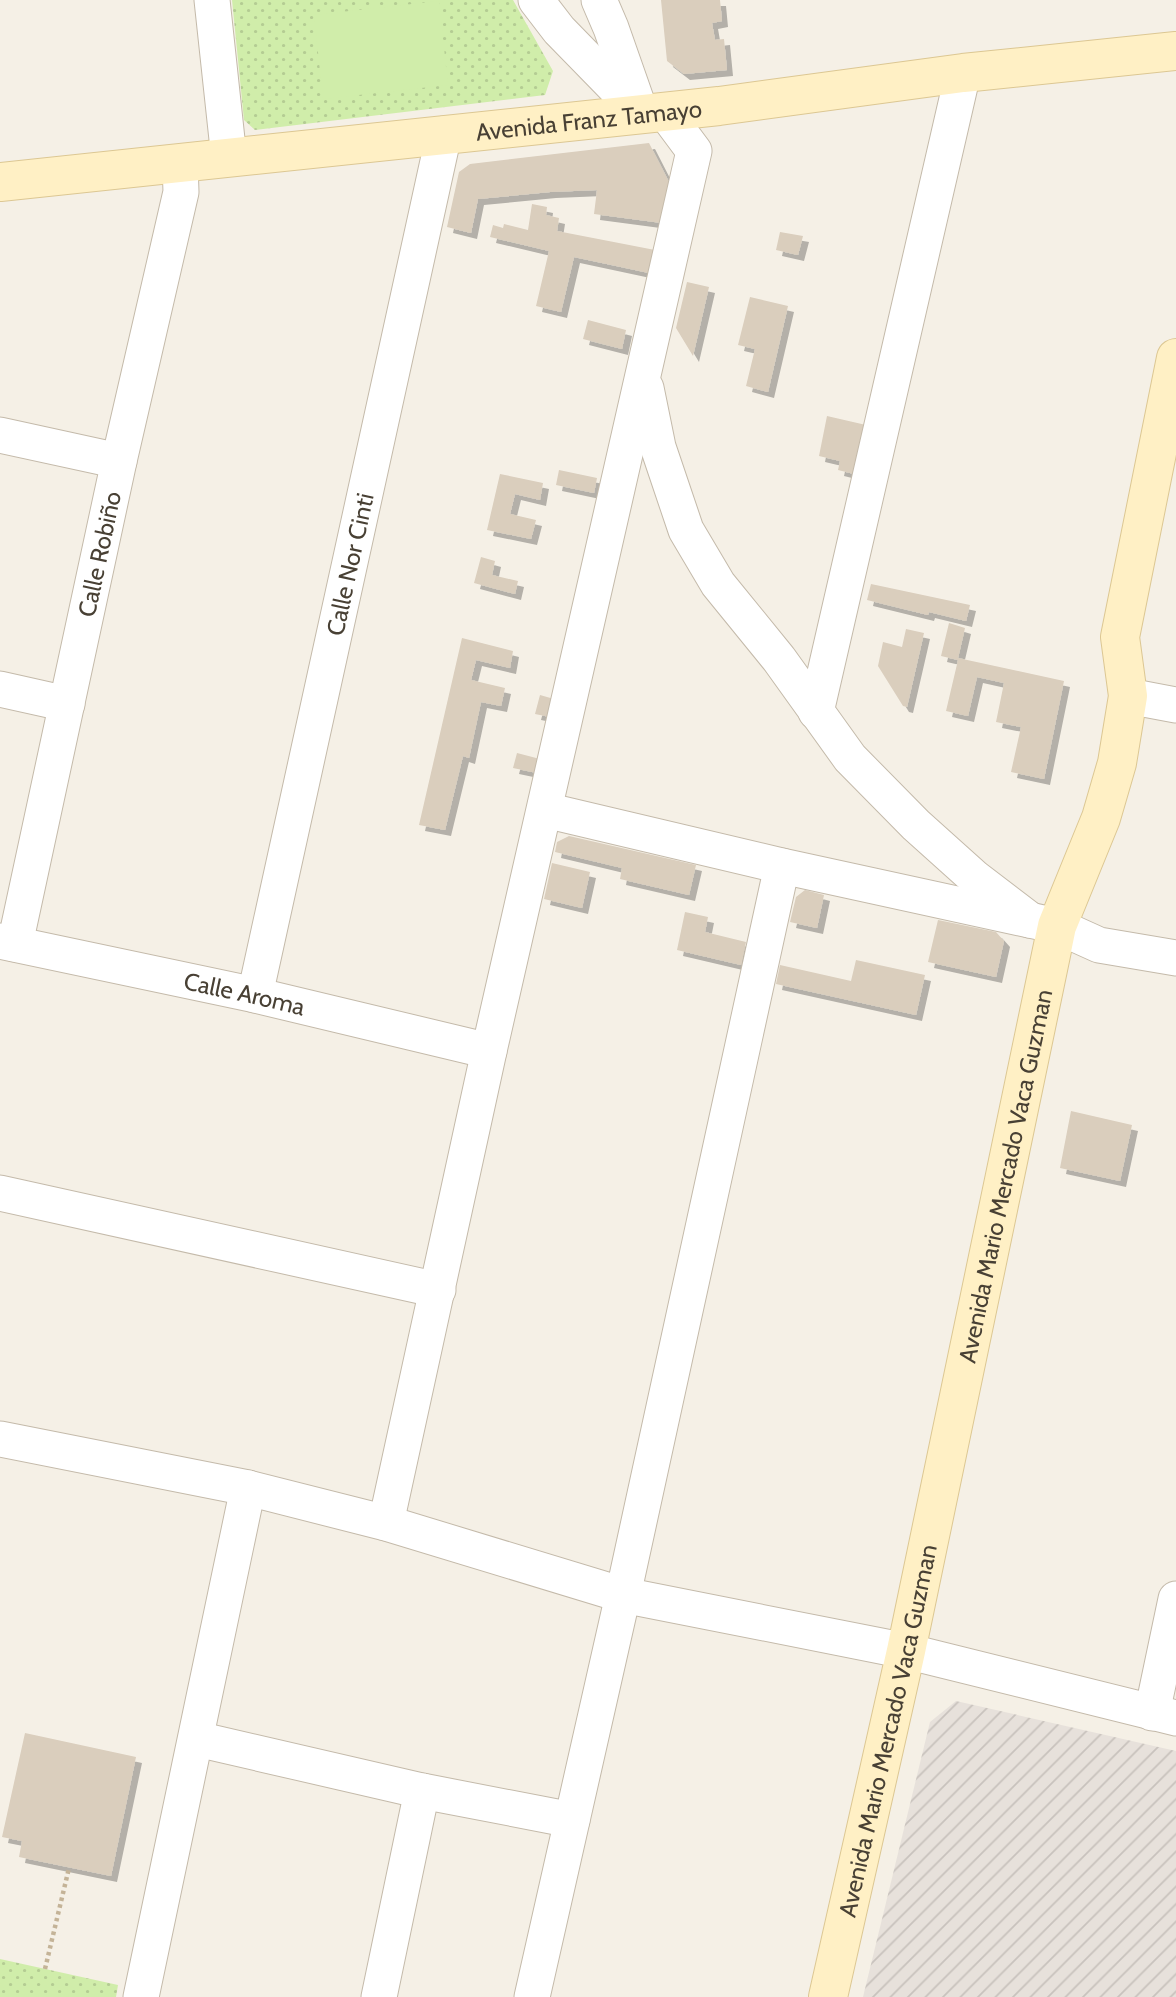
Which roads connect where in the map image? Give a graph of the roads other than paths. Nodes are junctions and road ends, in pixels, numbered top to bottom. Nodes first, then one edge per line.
1 (212, 0) edge
2 (536, 0) edge
3 (599, 0) edge
4 (1176, 51) edge
5 (963, 73) junction
6 (653, 113) junction
7 (444, 134) junction
8 (229, 158) junction
9 (180, 164) junction
10 (0, 182) edge
11 (1176, 358) edge
12 (644, 374) junction
13 (0, 435) edge
14 (119, 461) junction
15 (0, 689) edge
16 (1128, 696) junction
17 (67, 704) junction
18 (1176, 705) edge
19 (817, 712) junction
20 (545, 810) junction
21 (782, 866) junction
22 (1043, 923) junction
23 (8, 943) edge
24 (1176, 958) edge
25 (255, 995) junction
26 (489, 1051) junction
27 (0, 1193) edge
28 (438, 1290) junction
29 (0, 1439) edge
30 (248, 1488) junction
31 (386, 1523) junction
32 (623, 1595) junction
33 (1176, 1599) edge
34 (906, 1651) junction
35 (1164, 1716) edge
36 (197, 1739) junction
37 (422, 1791) junction
38 (572, 1820) junction
39 (141, 1997) edge
40 (379, 1997) edge
41 (532, 1997) edge
42 (828, 1997) edge

1 - 8 street
2 - 6 street
3 - 6 street
4 - 5 street, Avenida Franz Tamayo
5 - 6 street, Avenida Franz Tamayo
5 - 19 street
6 - 7 street, Avenida Franz Tamayo
6 - 12 street
7 - 8 street, Avenida Franz Tamayo
7 - 25 street, Calle Nor Cinti
8 - 9 street, Avenida Franz Tamayo
9 - 10 street, Avenida Franz Tamayo
9 - 14 street, Calle Robiño
11 - 16 street, Avenida Mario Mercado Vaca Guzman
12 - 19 street
12 - 20 street
13 - 14 street
14 - 17 street, Calle Robiño
15 - 17 street
16 - 18 street
16 - 22 street, Avenida Mario Mercado Vaca Guzman
17 - 23 street, Calle Robiño
19 - 22 street
20 - 21 street
20 - 26 street
21 - 22 street
21 - 32 street
22 - 24 street
22 - 34 street, Avenida Mario Mercado Vaca Guzman
23 - 25 street, Calle Aroma
25 - 26 street, Calle Aroma
26 - 28 street
27 - 28 street
28 - 31 street
29 - 30 street
30 - 31 street
30 - 36 street
31 - 32 street
32 - 34 street
32 - 38 street
33 - 35 street
34 - 35 street
34 - 42 street, Avenida Mario Mercado Vaca Guzman
36 - 37 street
36 - 39 street
37 - 38 street
37 - 40 street
38 - 41 street

